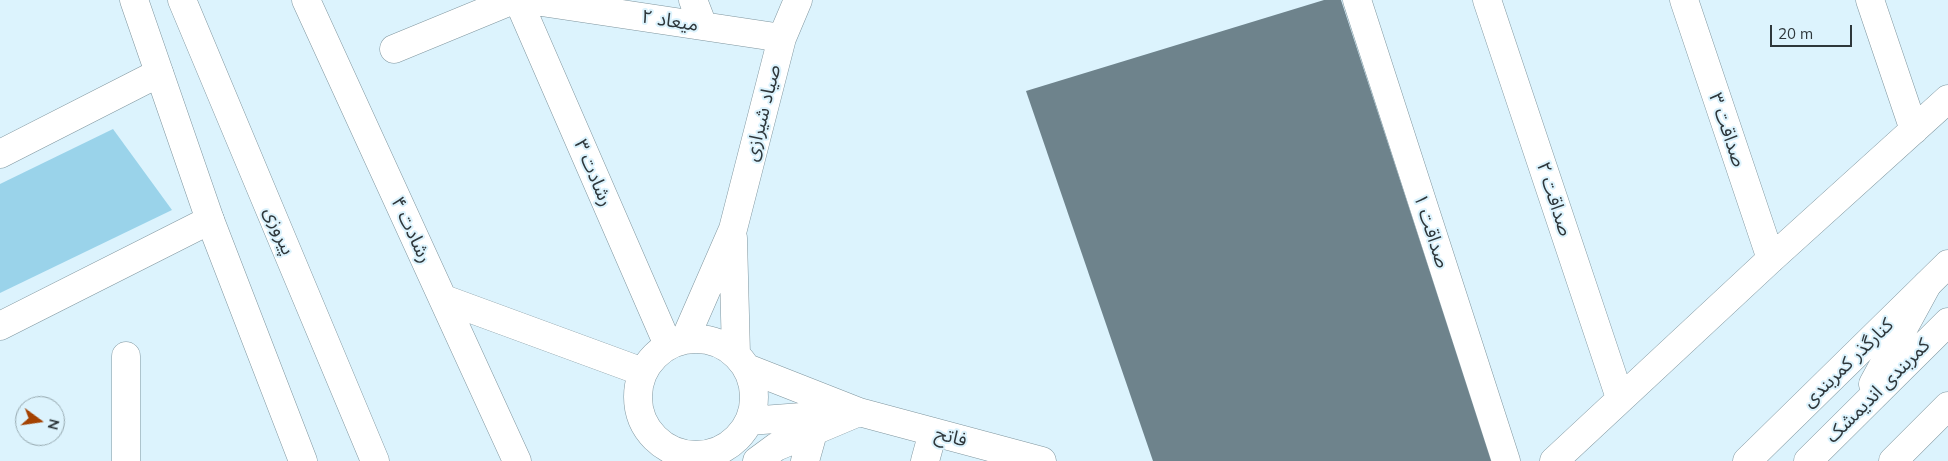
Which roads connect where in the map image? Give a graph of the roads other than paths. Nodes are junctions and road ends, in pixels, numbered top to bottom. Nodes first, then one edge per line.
1 (134, 0) edge
2 (182, 0) edge
3 (306, 0) edge
4 (513, 0) edge
5 (518, 0) edge
6 (528, 0) edge
7 (693, 0) edge
8 (798, 0) edge
9 (1357, 0) edge
10 (1487, 0) edge
11 (1684, 0) edge
12 (1870, 0) edge
13 (703, 26) junction
14 (782, 38) junction
15 (394, 49) dead end
16 (159, 73) junction
17 (1948, 99) edge
18 (1914, 130) junction
19 (0, 154) edge
20 (210, 220) junction
21 (733, 229) junction
22 (1771, 259) junction
23 (1948, 264) edge
24 (1927, 285) junction
25 (444, 299) junction
26 (1948, 322) edge
27 (0, 326) edge
28 (676, 342) junction
29 (126, 356) dead end
30 (741, 361) junction
31 (643, 372) junction
32 (1620, 398) junction
33 (1948, 406) edge
34 (1858, 411) junction
35 (859, 412) junction
36 (814, 430) junction
37 (933, 432) junction
38 (740, 440) edge
39 (670, 455) edge
40 (126, 461) edge
41 (303, 461) edge
42 (375, 461) edge
43 (517, 461) edge
44 (757, 461) edge
45 (805, 461) edge
46 (925, 461) edge
47 (1042, 461) edge
48 (1506, 461) edge
49 (1554, 461) edge
50 (1747, 461) edge
51 (1808, 461) edge
52 (1893, 461) edge

1 - 16 street
2 - 42 street, پیروزی
3 - 25 street, رشادت ۴
4 - 15 street
5 - 28 street, رشادت ۳
6 - 13 street, میعاد ۲
7 - 13 street
8 - 14 street, صیاد شیرازی
9 - 48 street, صداقت ۱
10 - 32 street, صداقت ۲
11 - 22 street, صداقت ۳
12 - 18 street
13 - 14 street, میعاد ۲
14 - 21 street, صیاد شیرازی
16 - 19 street
16 - 20 street
17 - 18 street
18 - 22 street
20 - 27 street
20 - 41 street
21 - 28 street
21 - 30 street
22 - 32 street
23 - 24 street, کنارگذر کمربندی
24 - 34 street
24 - 50 street, کنارگذر کمربندی
25 - 31 street
25 - 43 street, رشادت ۴
26 - 34 street, کمربندی اندیمشک
28 - 30 street
28 - 31 street
29 - 40 street
30 - 35 street
30 - 38 street
31 - 39 street
32 - 49 street
33 - 52 street
34 - 51 street, کمربندی اندیمشک
35 - 36 street
35 - 37 street, فاتح
35 - 38 street
36 - 44 street
36 - 45 street
37 - 46 street
37 - 47 street, فاتح
38 - 39 street

